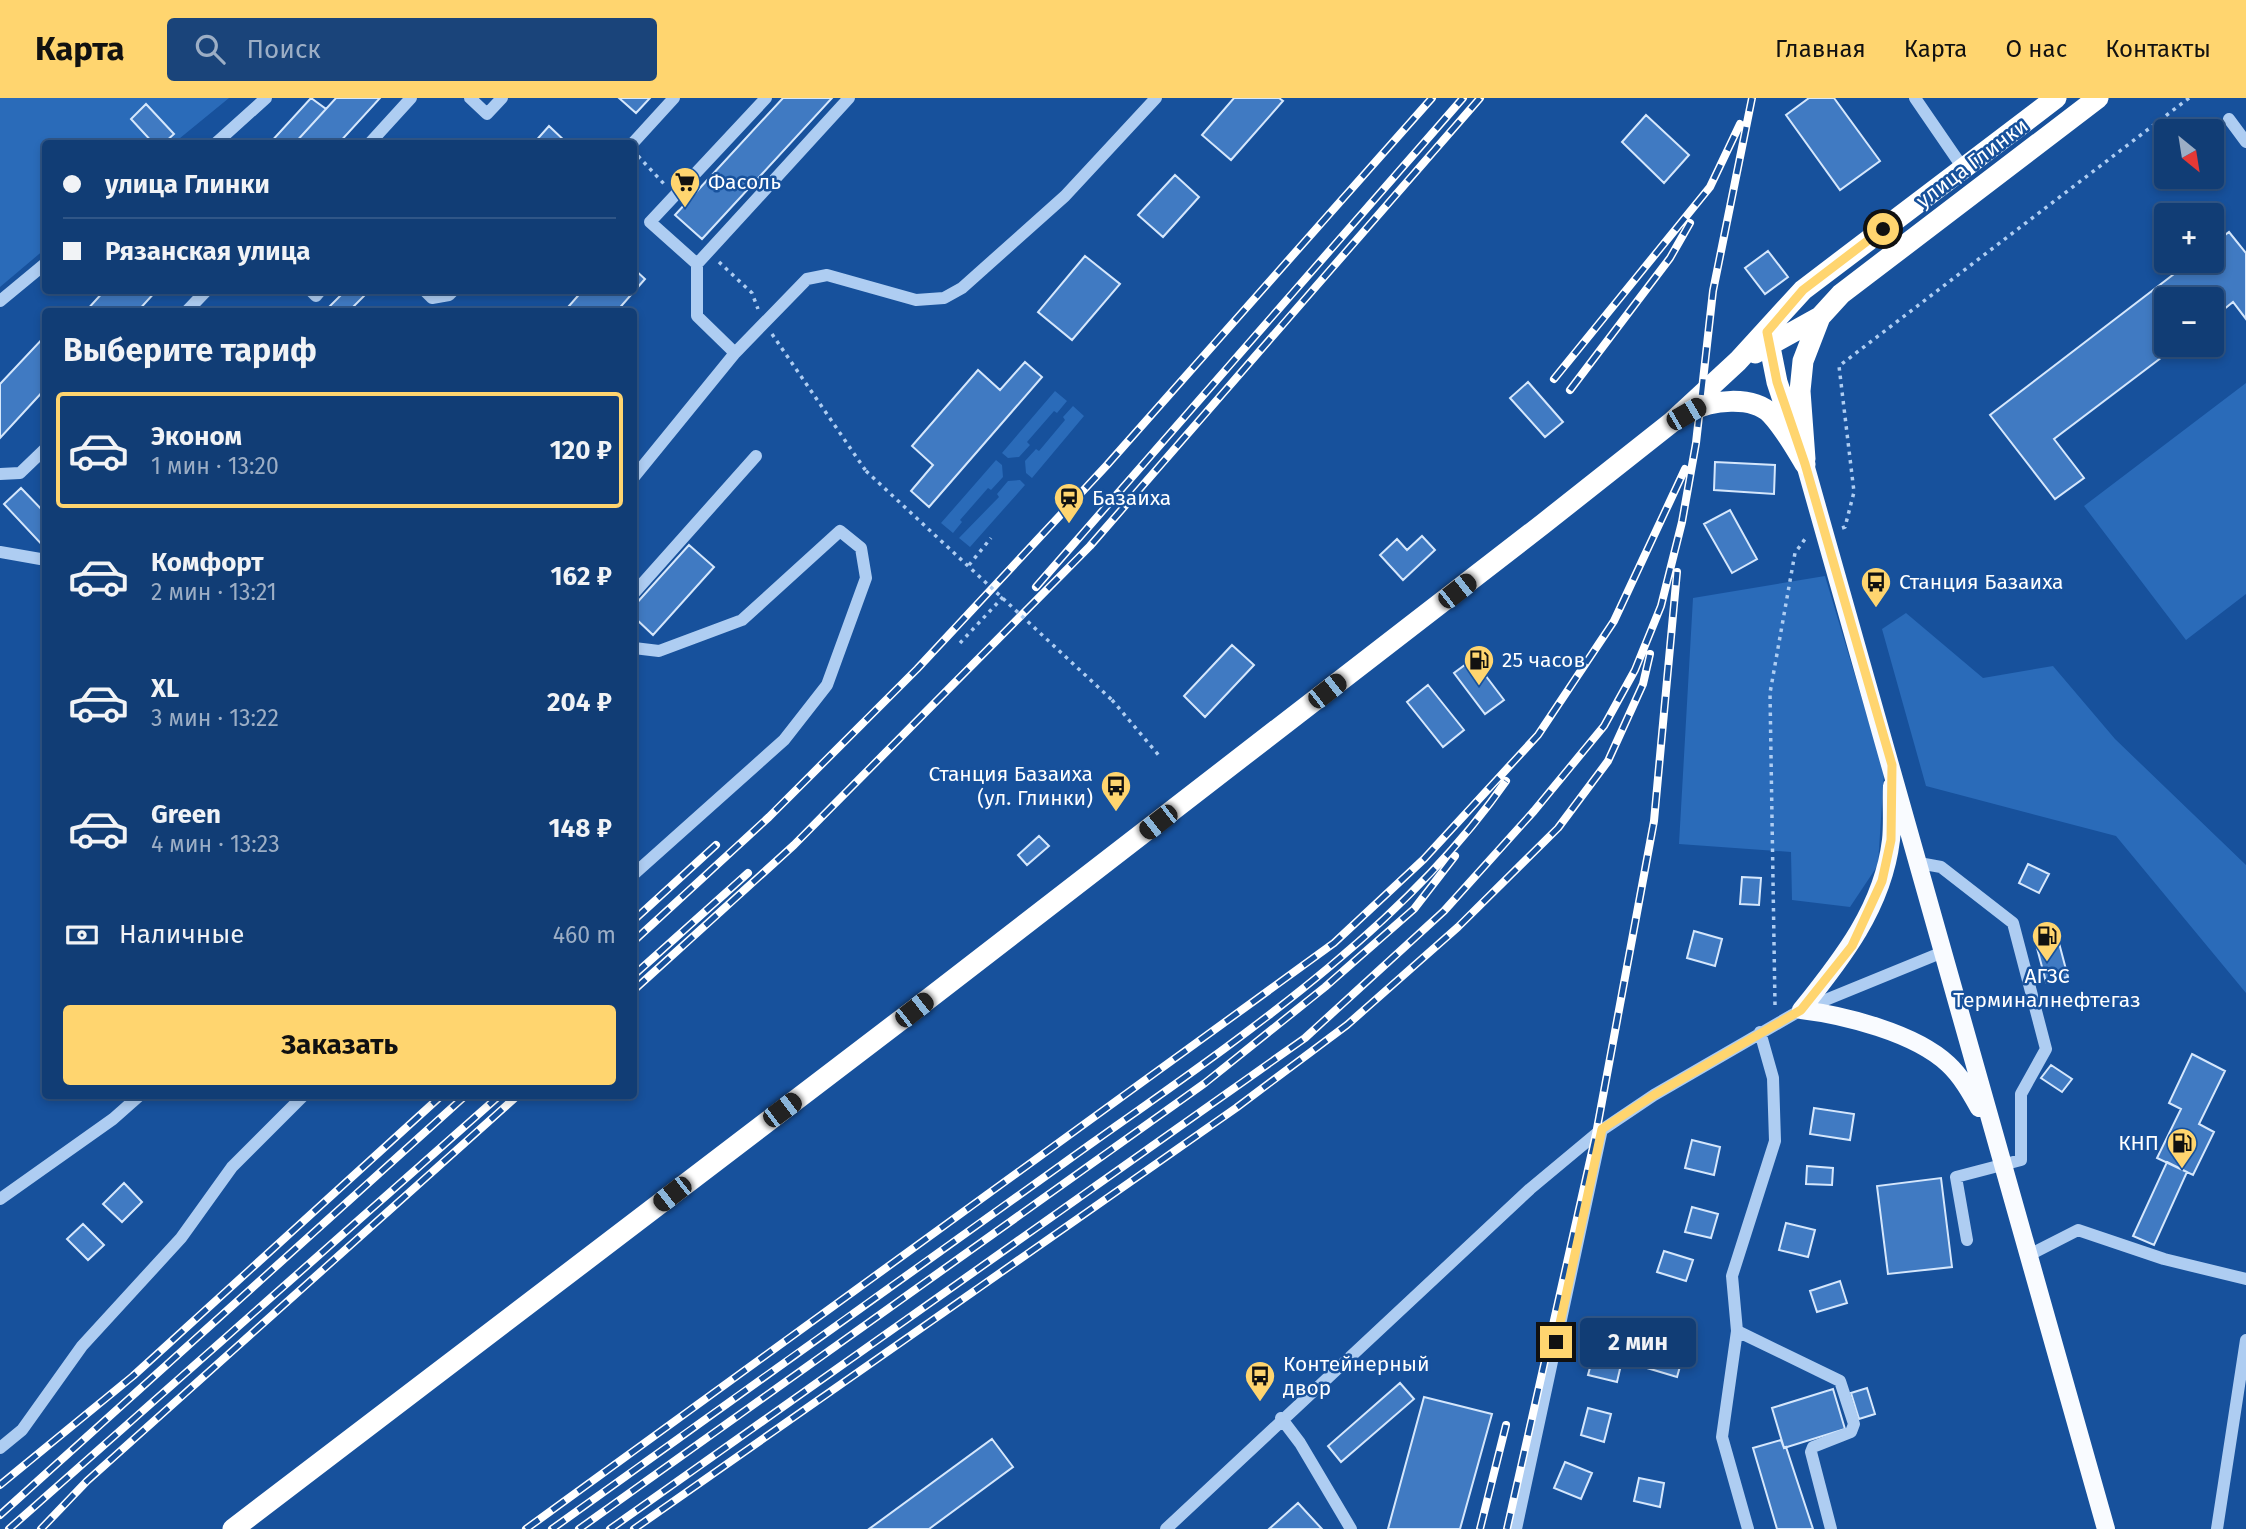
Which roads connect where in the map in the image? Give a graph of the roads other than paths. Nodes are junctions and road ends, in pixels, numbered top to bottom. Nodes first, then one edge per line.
1 (266, 98) edge
2 (411, 98) edge
3 (470, 98) edge
4 (502, 98) edge
5 (674, 98) edge
6 (766, 98) edge
7 (849, 98) edge
8 (1156, 98) edge
9 (1915, 98) edge
10 (2056, 98) edge
11 (2098, 98) edge
12 (2229, 119) dead end
13 (219, 140) edge
14 (373, 140) edge
15 (2246, 142) edge
16 (637, 145) edge
17 (1963, 167) junction
18 (697, 264) junction
19 (42, 266) edge
20 (203, 294) edge
21 (428, 294) edge
22 (451, 294) edge
23 (0, 301) edge
24 (190, 308) edge
25 (1820, 317) junction
26 (1768, 338) junction
27 (736, 353) junction
28 (1672, 422) junction
29 (42, 452) edge
30 (756, 456) dead end
31 (1805, 464) junction
32 (637, 473) edge
33 (0, 474) edge
34 (0, 552) edge
35 (42, 559) edge
36 (637, 590) edge
37 (637, 648) edge
38 (1892, 765) junction
39 (1919, 863) junction
40 (637, 871) edge
41 (1943, 952) junction
42 (1801, 1010) junction
43 (1760, 1031) junction
44 (136, 1099) edge
45 (300, 1099) edge
46 (1602, 1129) junction
47 (1992, 1130) junction
48 (2001, 1167) junction
49 (0, 1199) edge
50 (1967, 1240) dead end
51 (2028, 1256) junction
52 (2246, 1279) edge
53 (1737, 1331) junction
54 (2246, 1340) edge
55 (1282, 1418) junction
56 (0, 1448) edge
57 (233, 1529) edge
58 (1166, 1529) edge
59 (1351, 1529) edge
60 (1516, 1529) edge
61 (1748, 1529) edge
62 (1830, 1529) edge
63 (2106, 1529) edge
64 (2217, 1529) edge

1 - 13 street
2 - 14 street
3 - 4 street
5 - 16 street
6 - 18 street
7 - 18 street
8 - 27 street
9 - 17 street
10 - 17 highway, улица Глинки
11 - 25 highway, улица Глинки
12 - 15 street
17 - 26 highway, улица Глинки
18 - 27 street
19 - 23 street
20 - 24 street
21 - 22 street
25 - 26 highway, улица Глинки
25 - 31 highway
26 - 28 highway
26 - 31 highway
27 - 32 street
28 - 31 highway
28 - 57 highway
29 - 33 street
30 - 36 street
31 - 38 main road
34 - 35 street
37 - 40 street
38 - 39 main road
38 - 42 main road
39 - 41 main road
39 - 48 street
41 - 42 street
41 - 47 main road
42 - 43 street
42 - 47 main road
43 - 46 street
43 - 53 street
44 - 49 street
45 - 56 street
46 - 55 street
46 - 60 street
47 - 48 main road
48 - 50 street
48 - 51 main road
51 - 52 street
51 - 63 main road
53 - 61 street
53 - 62 street
54 - 64 street
55 - 58 street
55 - 59 street

